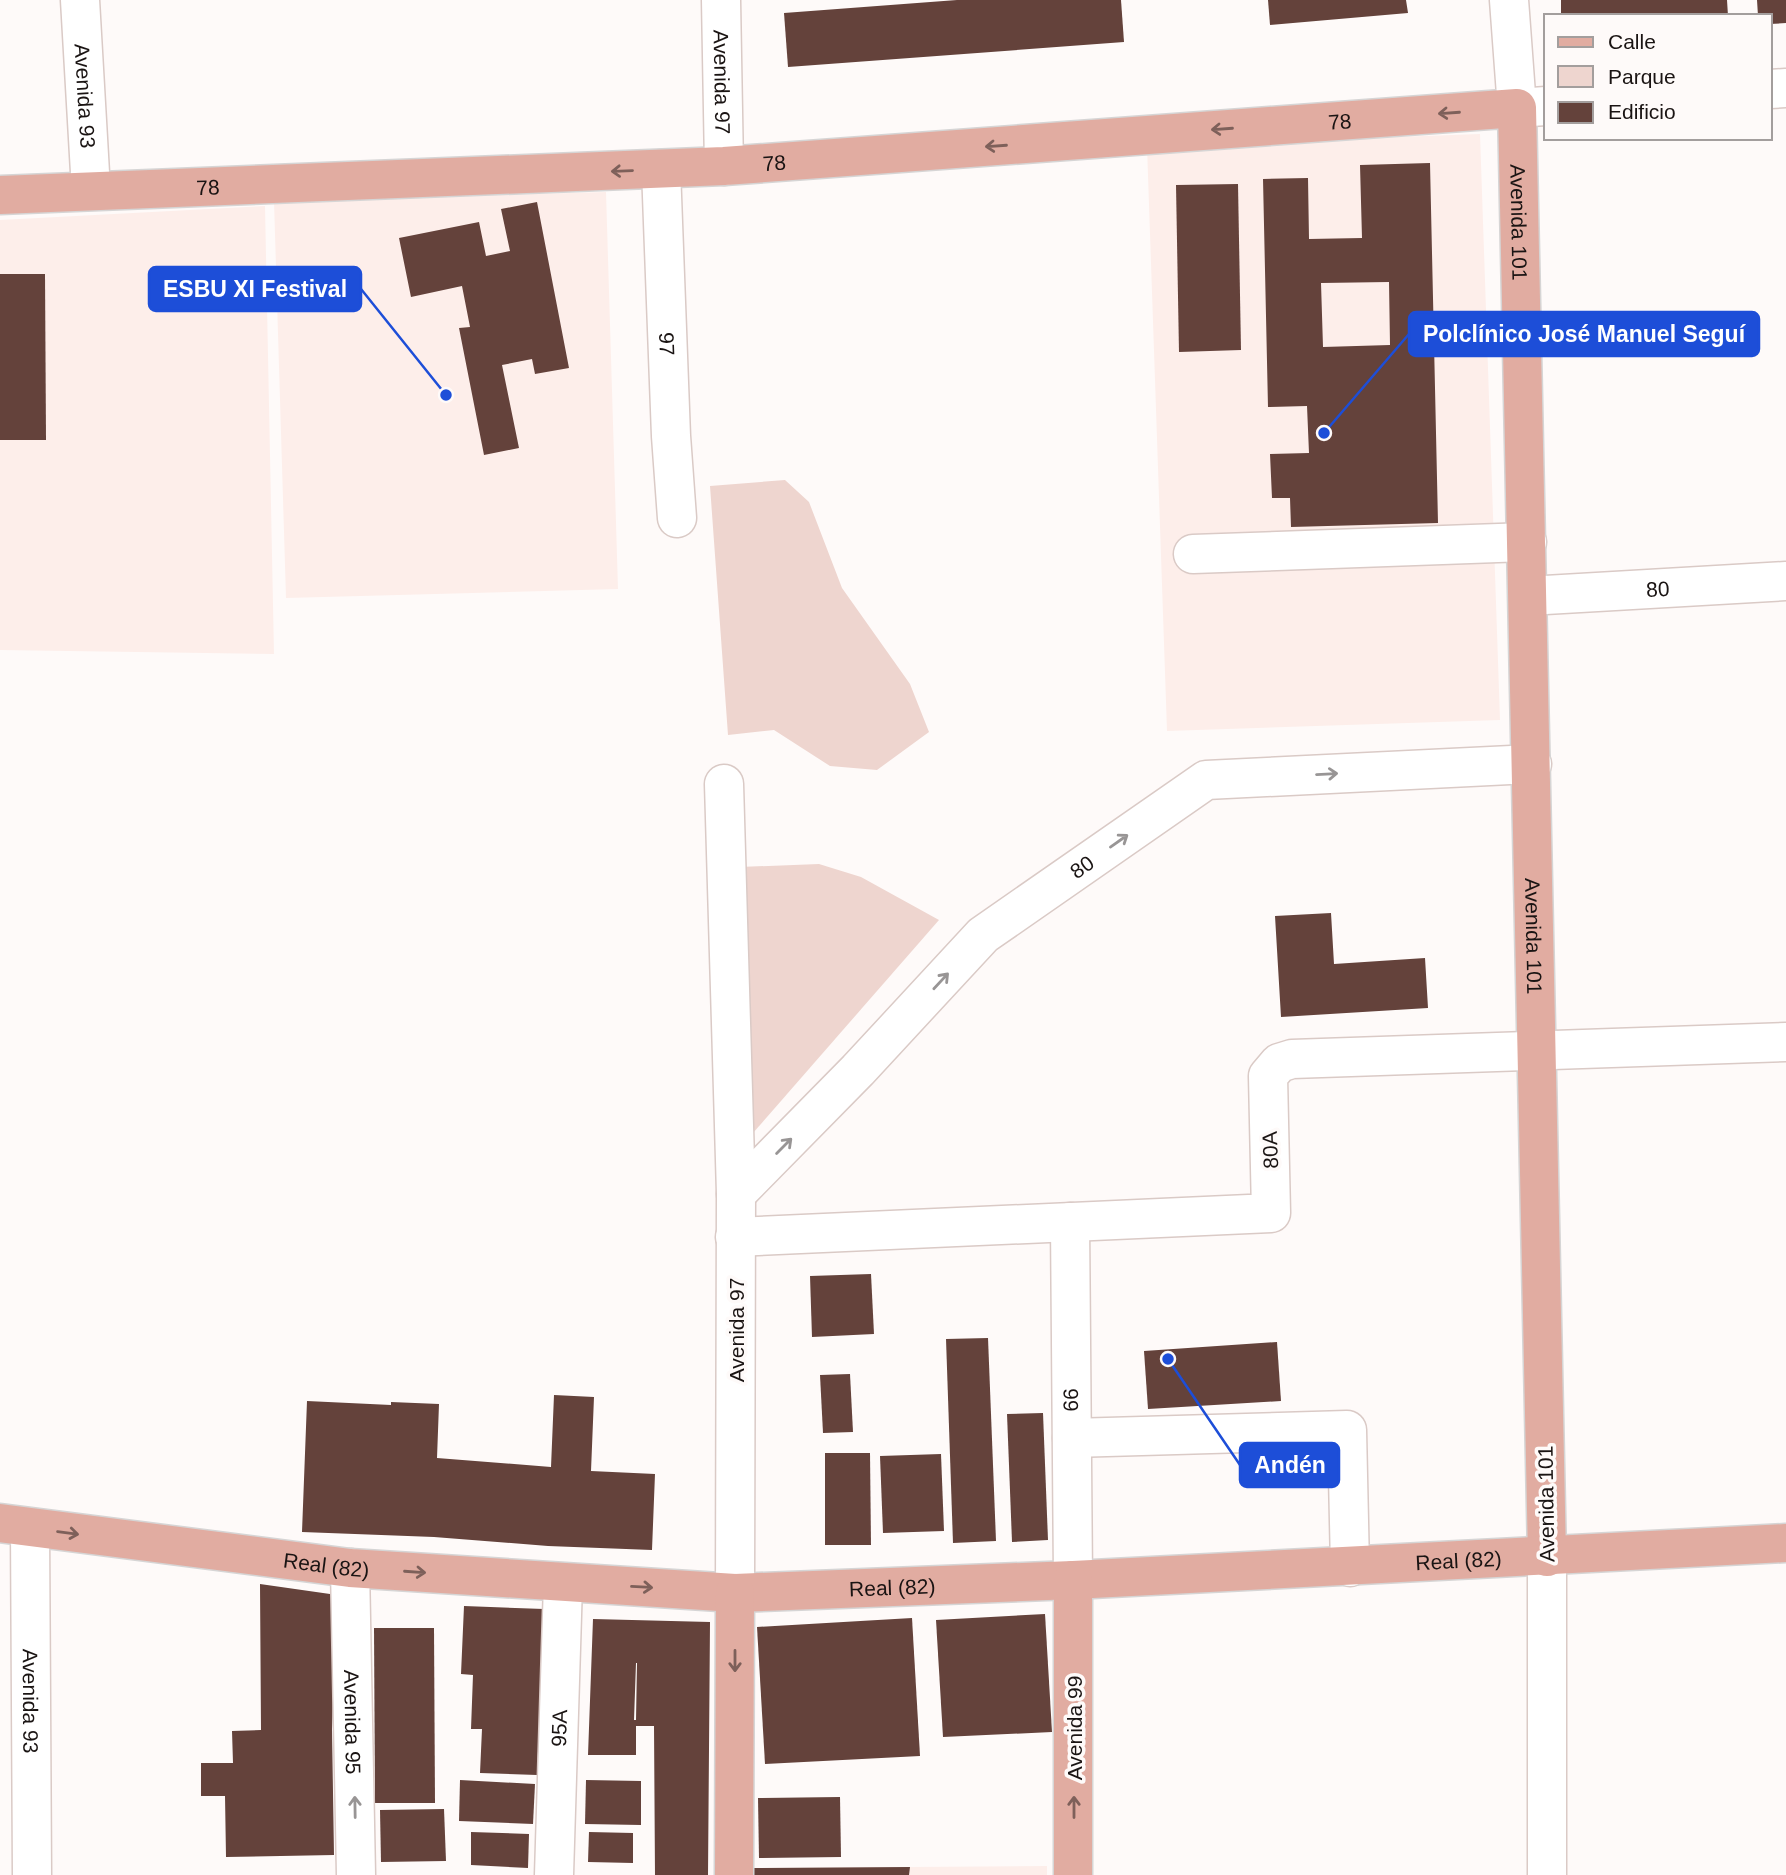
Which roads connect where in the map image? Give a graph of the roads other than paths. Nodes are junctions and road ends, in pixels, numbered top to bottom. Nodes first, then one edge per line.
1 (80, 0) edge
2 (721, 0) edge
3 (1509, 0) edge
4 (1532, 107) edge
5 (724, 166) junction
6 (661, 169) junction
7 (91, 190) junction
8 (0, 195) edge
9 (677, 518) dead end
10 (1527, 542) junction
11 (1193, 554) dead end
12 (1786, 581) edge
13 (1528, 596) junction
14 (1532, 764) junction
15 (724, 784) dead end
16 (1786, 1042) edge
17 (1536, 1052) junction
18 (736, 1195) junction
19 (1070, 1222) junction
20 (735, 1237) junction
21 (1072, 1438) junction
22 (15, 1526) edge
23 (1786, 1543) edge
24 (1547, 1556) junction
25 (350, 1567) junction
26 (1350, 1567) junction
27 (1073, 1580) junction
28 (563, 1583) junction
29 (735, 1593) junction
30 (32, 1875) edge
31 (356, 1875) edge
32 (554, 1875) edge
33 (734, 1875) edge
34 (1073, 1875) edge
35 (1547, 1875) edge

1 - 7 street, Avenida 93
2 - 5 street, Avenida 97
3 - 4 street, Avenida 101
4 -> 5 main road, 78
4 - 10 main road, Avenida 101
5 - 6 main road, 78
6 -> 7 main road, 78
6 - 9 street, 97
7 - 8 main road, 78
10 - 11 street
10 - 13 main road, Avenida 101
12 - 13 street, 80
13 - 14 main road, Avenida 101
14 - 17 main road, Avenida 101
18 -> 14 street, 80
15 - 18 street, Avenida 97
16 - 17 street, 80A
17 - 19 street, 80A
17 - 24 main road, Avenida 101
18 - 20 street, Avenida 97
19 - 20 street, 80A
19 - 21 street, 99
20 - 29 street, Avenida 97
21 - 26 street
21 - 27 street, 99
22 -> 25 main road, Real (82)
22 - 30 street, Avenida 93
23 - 24 main road, Real (82)
24 - 26 main road, Real (82)
24 - 35 street, Avenida 101
25 -> 28 main road, Real (82)
31 -> 25 street, Avenida 95
26 - 27 main road, Real (82)
27 - 29 main road, Real (82)
34 -> 27 main road, Avenida 99
28 -> 29 main road, Real (82)
28 - 32 street, 95A
29 -> 33 main road, Avenida 97

